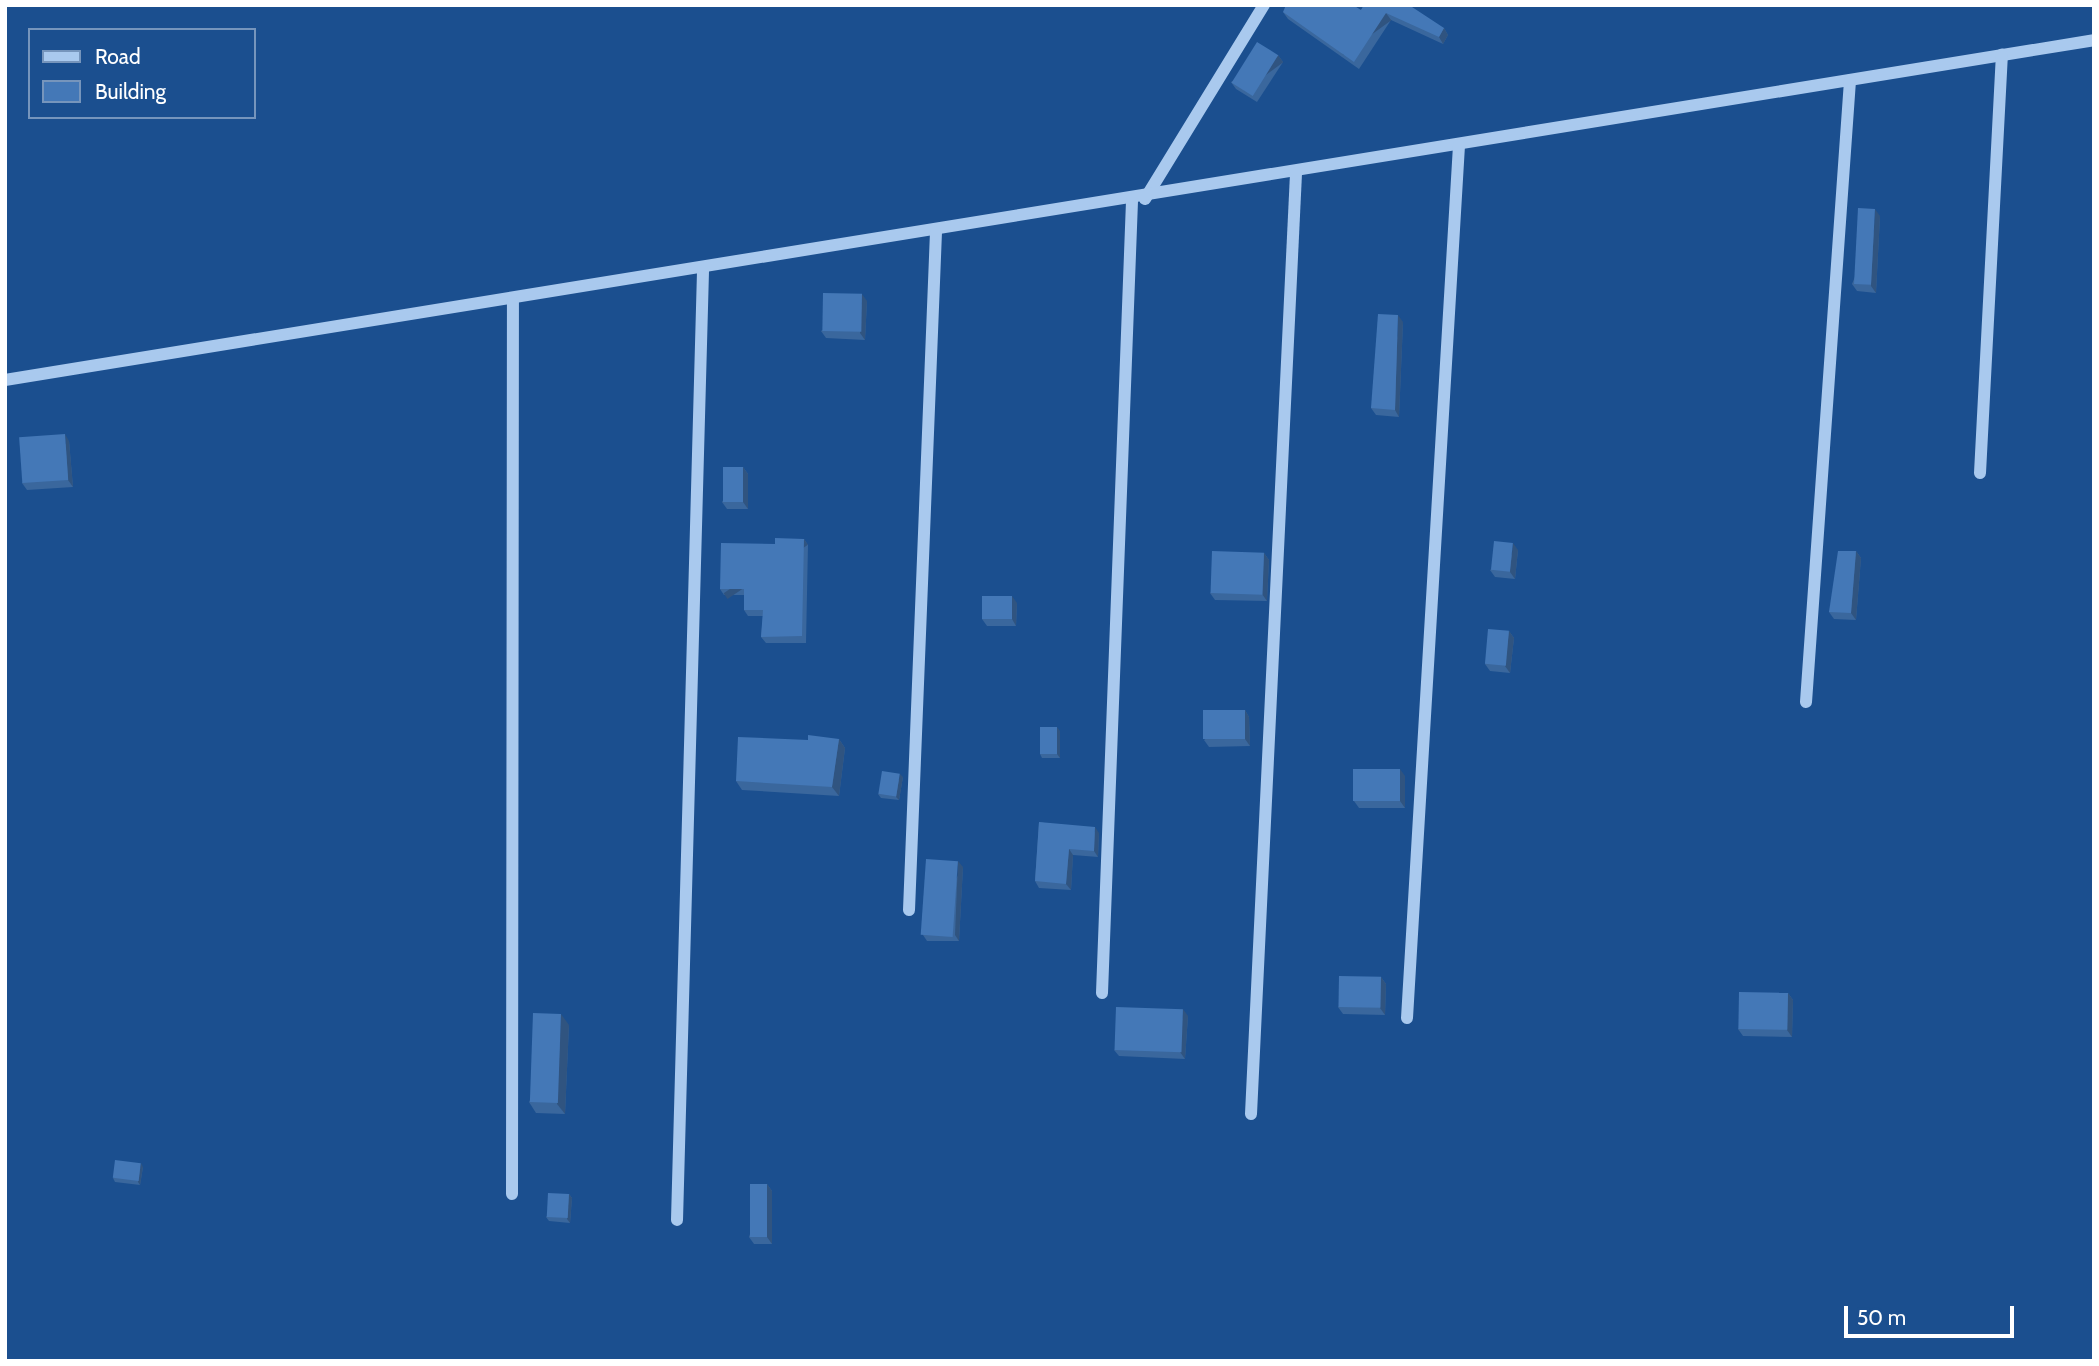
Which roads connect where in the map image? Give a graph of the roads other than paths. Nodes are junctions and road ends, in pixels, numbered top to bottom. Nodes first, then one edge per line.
1 (1264, 5) edge
2 (2094, 40) edge
3 (2002, 55) junction
4 (1850, 81) junction
5 (1460, 146) junction
6 (1296, 173) junction
7 (1138, 199) junction
8 (936, 233) junction
9 (703, 271) junction
10 (513, 302) junction
11 (5, 380) edge
12 (1980, 473) dead end
13 (1806, 702) dead end
14 (909, 909) dead end
15 (1102, 993) dead end
16 (1407, 1018) dead end
17 (1251, 1114) dead end
18 (512, 1194) dead end
19 (677, 1220) dead end

1 - 7 street
2 - 3 street
3 - 4 street
3 - 12 street
4 - 5 street
4 - 13 street
5 - 6 street
5 - 16 street
6 - 7 street
6 - 17 street
7 - 8 street
7 - 15 street
8 - 9 street
8 - 14 street
9 - 10 street
9 - 19 street
10 - 11 street
10 - 18 street

